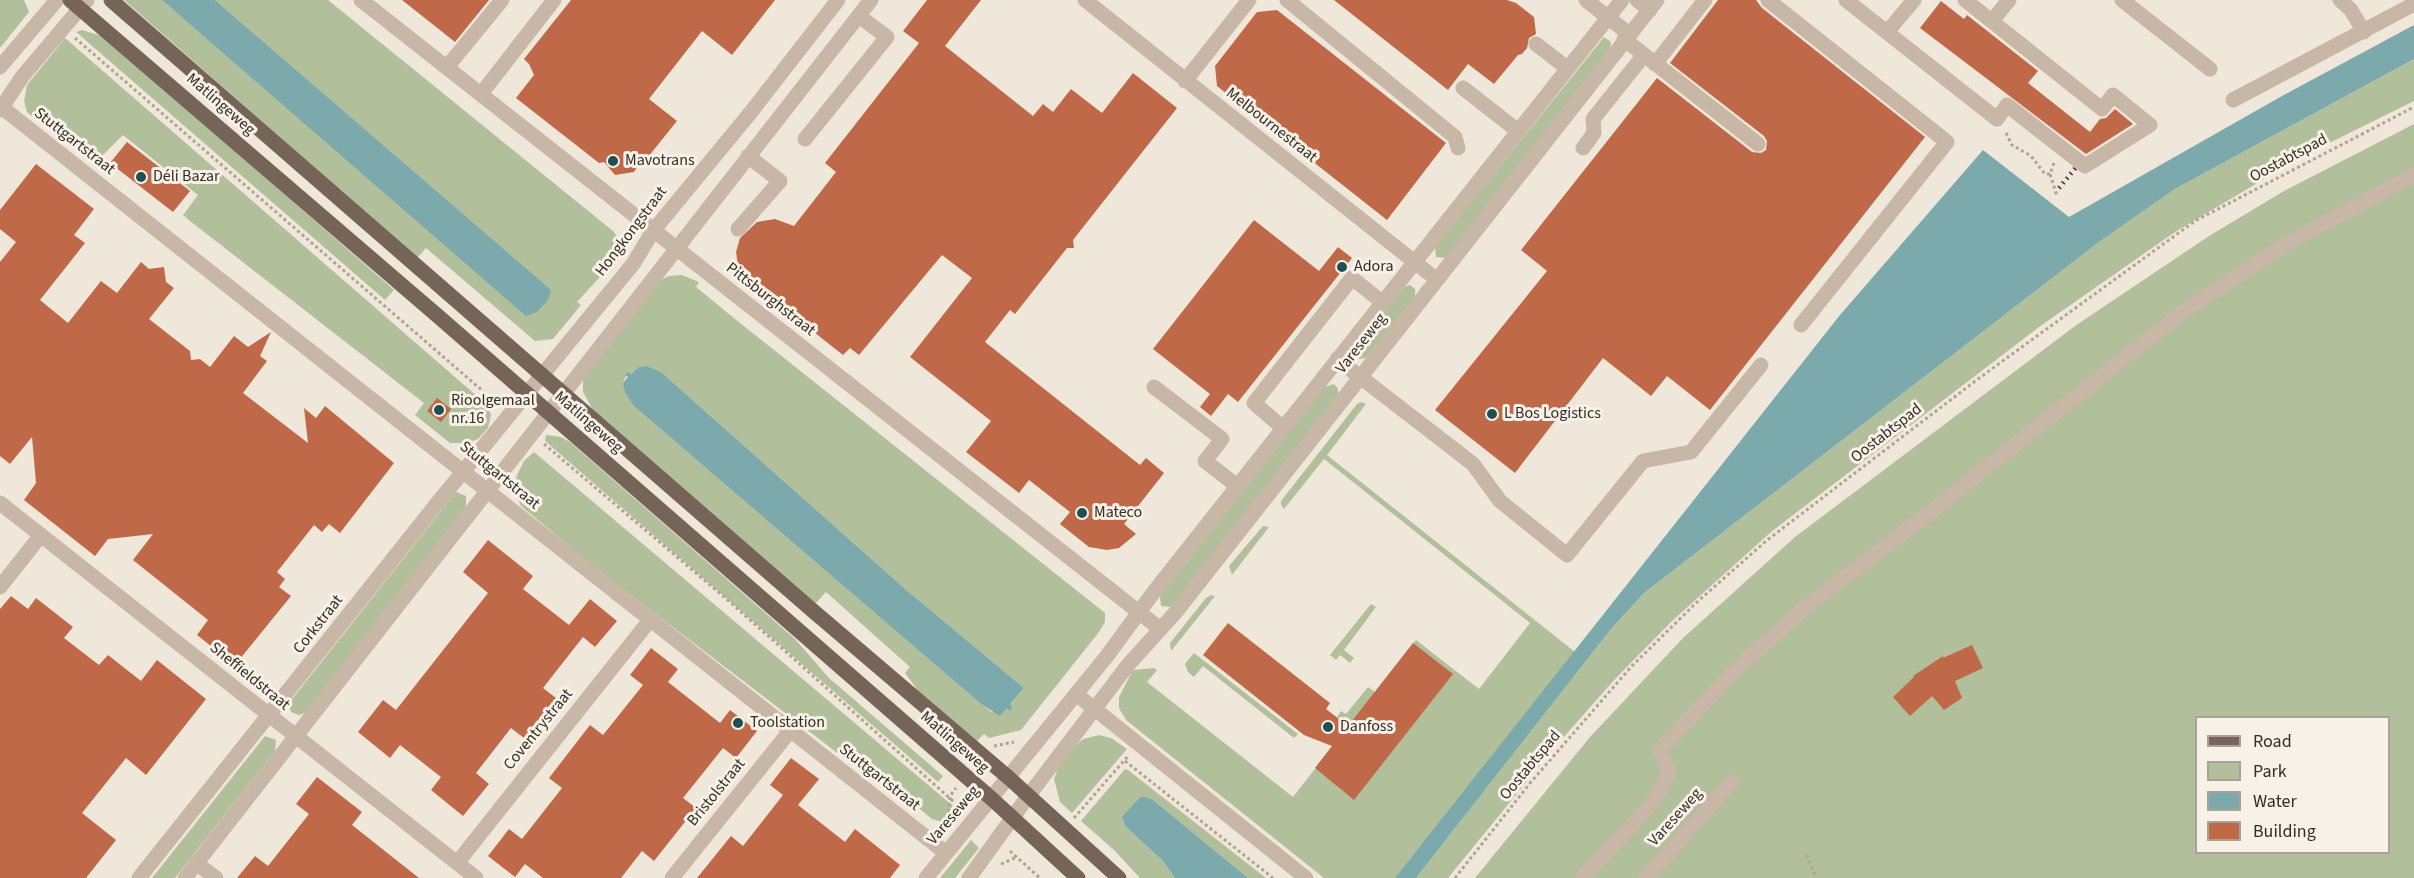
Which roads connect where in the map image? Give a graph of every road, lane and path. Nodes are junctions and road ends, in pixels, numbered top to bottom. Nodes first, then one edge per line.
1 (57, 0) edge
2 (111, 0) edge
3 (361, 0) edge
4 (502, 0) edge
5 (554, 0) edge
6 (838, 0) edge
7 (871, 0) edge
8 (1085, 0) edge
9 (1249, 0) edge
10 (1287, 0) edge
11 (1586, 0) edge
12 (1622, 0) edge
13 (1637, 0) edge
14 (1705, 0) edge
15 (1768, 0) edge
16 (1846, 0) edge
17 (1914, 0) edge
18 (1965, 0) edge
19 (2009, 0) edge
20 (2122, 0) edge
21 (2340, 0) edge
22 (79, 3) edge
23 (2414, 4) edge
24 (1653, 5) edge
25 (859, 16) junction
26 (1608, 17) junction
27 (1992, 21) junction
28 (1887, 32) junction
29 (2364, 32) junction
30 (1627, 37) junction
31 (1536, 44) dead end
32 (1650, 59) junction
33 (0, 67) edge
34 (447, 68) junction
35 (1567, 68) junction
36 (2210, 69) dead end
37 (1185, 81) junction
38 (1463, 88) dead end
39 (481, 94) junction
40 (2233, 100) dead end
41 (2414, 107) edge
42 (0, 108) edge
43 (751, 112) junction
44 (2017, 113) junction
45 (770, 129) junction
46 (1518, 131) junction
47 (805, 139) dead end
48 (1758, 144) dead end
49 (1458, 148) dead end
50 (1583, 148) dead end
51 (748, 156) junction
52 (2072, 156) junction
53 (2050, 174) junction
54 (2414, 175) edge
55 (2057, 196) dead end
56 (738, 229) dead end
57 (652, 231) junction
58 (675, 249) junction
59 (1414, 262) junction
60 (1436, 279) junction
61 (1382, 302) junction
62 (1801, 325) dead end
63 (1337, 359) junction
64 (1761, 365) dead end
65 (542, 374) junction
66 (1359, 376) junction
67 (1154, 387) dead end
68 (563, 392) junction
69 (526, 393) junction
70 (548, 412) junction
71 (1283, 428) junction
72 (464, 472) junction
73 (1237, 486) junction
74 (486, 490) junction
75 (0, 503) edge
76 (41, 535) junction
77 (0, 587) edge
78 (1140, 613) junction
79 (650, 620) junction
80 (1159, 628) junction
81 (1076, 694) junction
82 (1095, 708) junction
83 (270, 717) junction
84 (790, 731) junction
85 (295, 737) junction
86 (1138, 743) junction
87 (1125, 761) junction
88 (1009, 777) junction
89 (1732, 782) dead end
90 (1029, 795) junction
91 (992, 799) junction
92 (1013, 819) junction
93 (1065, 828) junction
94 (1047, 849) junction
95 (946, 853) junction
96 (1808, 855) dead end
97 (196, 863) junction
98 (457, 863) junction
99 (1030, 869) dead end
100 (139, 878) edge
101 (184, 878) edge
102 (216, 878) edge
103 (476, 878) edge
104 (672, 878) edge
105 (926, 878) edge
106 (969, 878) edge
107 (1078, 878) edge
108 (1119, 878) edge
109 (1273, 878) edge
110 (1306, 878) edge
111 (1455, 878) edge
112 (1582, 878) edge
113 (1646, 878) edge
114 (1816, 878) edge

1 - 33 street
2 - 65 main road, Matlingeweg
3 - 34 street, Pittsburghstraat
4 - 34 street
5 - 39 street
6 - 43 street, Hongkongstraat
7 - 25 street
8 - 37 street, Melbournestraat
9 - 37 street
10 - 49 street
11 - 26 street
12 - 26 street, Vareseweg
13 - 24 street
14 - 32 street
15 - 62 street
16 - 28 street
17 - 28 street
18 - 27 street
19 - 27 street
20 - 36 street
21 - 29 street
22 - 42 street
22 - 69 main road, Matlingeweg
23 - 29 street
24 - 30 street, Vareseweg
25 - 45 street
25 - 47 street
26 - 30 street
26 - 35 street, Vareseweg
27 - 52 street
28 - 44 street
29 - 40 street
30 - 32 street
30 - 60 street, Vareseweg
31 - 35 street
32 - 48 street
32 - 50 street
34 - 39 street, Pittsburghstraat
35 - 46 street, Vareseweg
37 - 59 street, Melbournestraat
38 - 46 street
39 - 57 street, Pittsburghstraat
41 - 111 path, Oostabtspad
42 - 72 street, Stuttgartstraat
43 - 45 street
43 - 57 street, Hongkongstraat
44 - 52 street
44 - 53 path
45 - 51 street
46 - 59 street, Vareseweg
51 - 56 street
51 - 58 street
52 - 53 path
53 - 55 path
54 - 112 street
57 - 58 street, Pittsburghstraat
57 - 65 street, Hongkongstraat
58 - 68 street
58 - 78 street, Pittsburghstraat
59 - 60 street, Melbournestraat
59 - 61 street, Vareseweg
60 - 66 street, Vareseweg
61 - 63 street, Vareseweg
61 - 71 street
63 - 66 street
63 - 71 street, Vareseweg
64 - 66 street
65 - 68 main road, Matlingeweg
65 - 69 street, Hongkongstraat
66 - 80 street, Vareseweg
67 - 73 street
68 - 70 street
68 - 88 main road, Matlingeweg
69 - 70 main road, Matlingeweg
69 - 72 street, Corkstraat
70 - 74 street
70 - 91 main road, Matlingeweg
71 - 73 street, Vareseweg
72 - 74 street, Stuttgartstraat
72 - 83 street, Corkstraat
73 - 78 street, Vareseweg
74 - 79 street, Stuttgartstraat
74 - 85 street
75 - 76 street, Sheffieldstraat
76 - 77 street
76 - 83 street, Sheffieldstraat
78 - 80 street, Pittsburghstraat
78 - 81 street, Vareseweg
79 - 84 street, Stuttgartstraat
79 - 98 street, Coventrystraat
80 - 82 street, Vareseweg
81 - 82 street
81 - 88 street, Vareseweg
82 - 86 street
82 - 90 street, Vareseweg
83 - 85 street, Sheffieldstraat
83 - 100 street, Corkstraat
84 - 95 street, Stuttgartstraat
84 - 104 street, Bristolstraat
85 - 97 street
85 - 98 street, Sheffieldstraat
86 - 87 path
86 - 110 street
87 - 93 path
87 - 109 path
88 - 90 main road, Matlingeweg
88 - 91 street, Vareseweg
89 - 113 street, Vareseweg
90 - 92 street, Vareseweg
90 - 93 main road, Matlingeweg
91 - 92 main road, Matlingeweg
91 - 95 street, Vareseweg
92 - 94 main road, Matlingeweg
92 - 106 street, Vareseweg
93 - 108 main road, Matlingeweg
94 - 99 path
94 - 107 main road, Matlingeweg
95 - 105 street, Vareseweg
96 - 114 path
97 - 101 street
97 - 102 street
98 - 103 street, Sheffieldstraat

